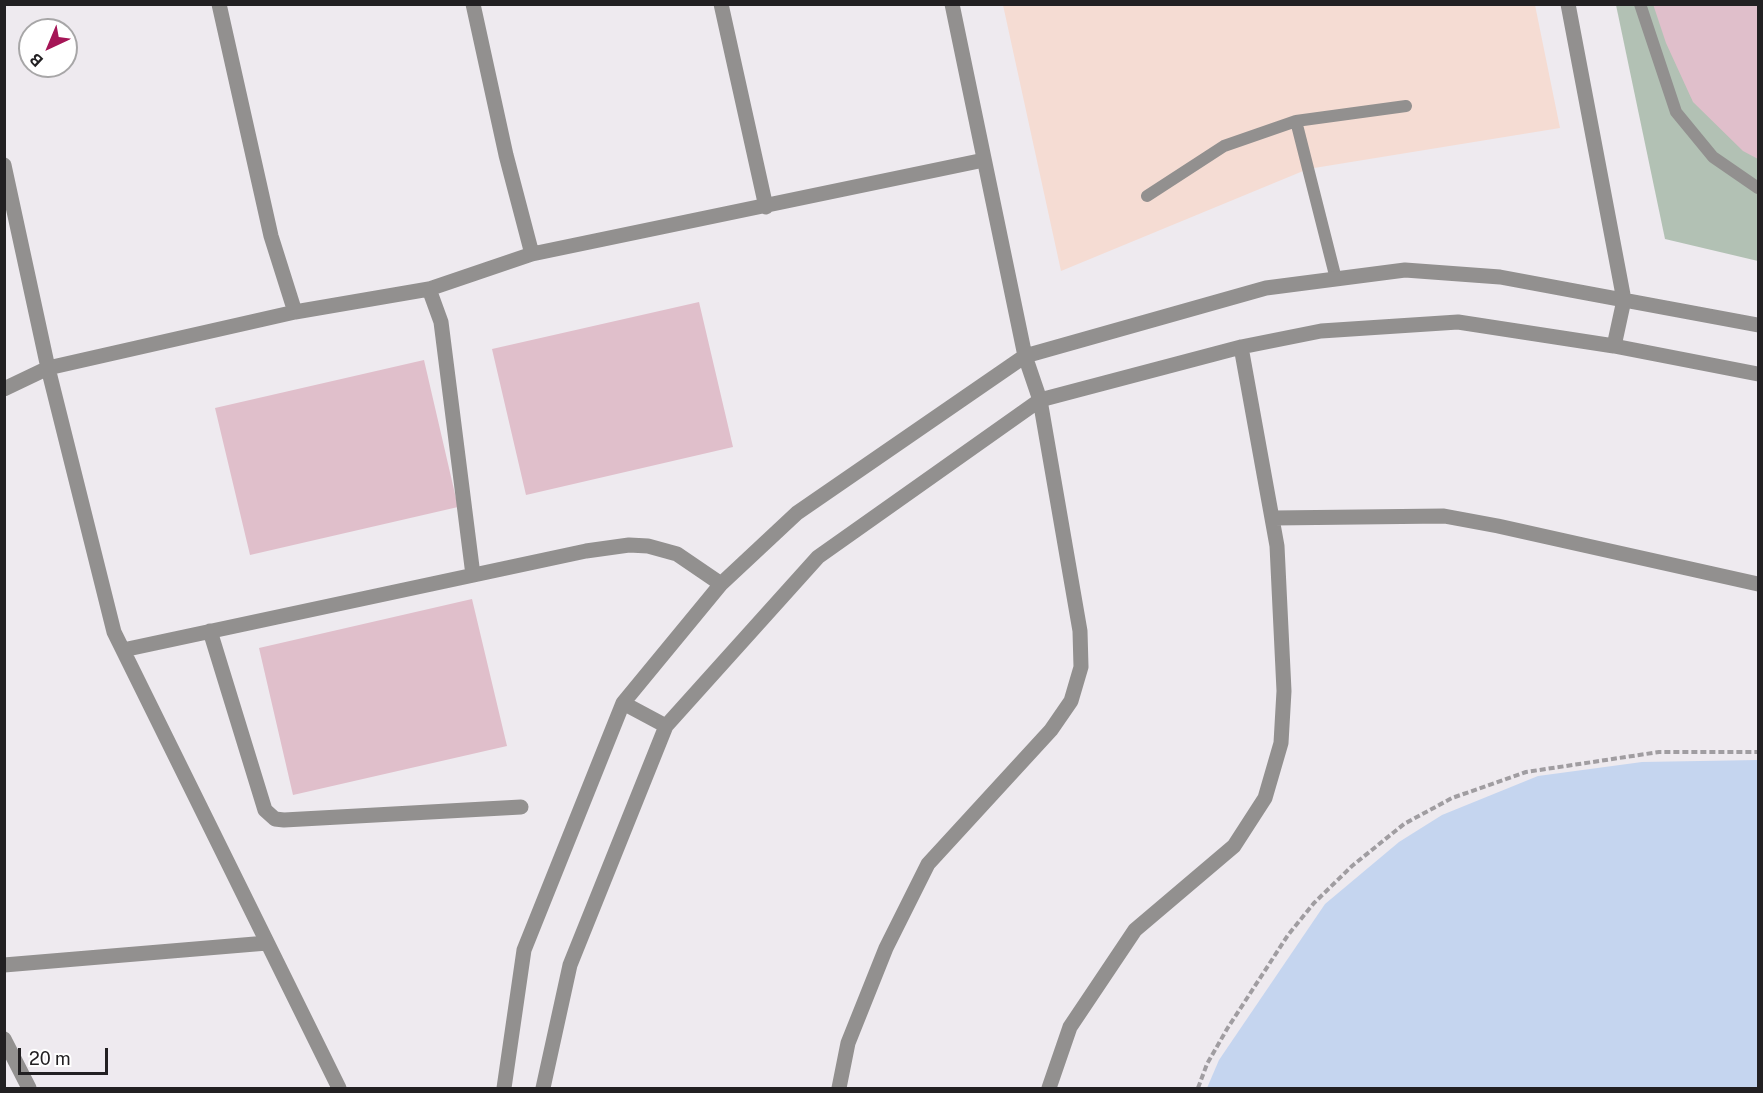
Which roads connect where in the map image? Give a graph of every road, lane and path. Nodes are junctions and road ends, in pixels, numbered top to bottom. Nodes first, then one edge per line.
1 (219, 4) edge
2 (473, 4) edge
3 (721, 4) edge
4 (952, 4) edge
5 (1568, 4) edge
6 (1640, 4) edge
7 (1406, 106) dead end
8 (1296, 121) junction
9 (984, 160) junction
10 (4, 165) edge
11 (1758, 188) edge
12 (1147, 196) dead end
13 (766, 207) junction
14 (532, 254) junction
15 (1336, 279) junction
16 (429, 289) junction
17 (1624, 300) junction
18 (295, 312) junction
19 (1758, 325) edge
20 (1614, 345) junction
21 (1241, 347) junction
22 (1025, 356) junction
23 (48, 368) junction
24 (1758, 374) edge
25 (4, 389) edge
26 (1040, 400) junction
27 (1274, 518) junction
28 (473, 575) junction
29 (721, 584) junction
30 (1758, 584) edge
31 (210, 631) junction
32 (123, 650) junction
33 (623, 703) junction
34 (666, 726) junction
35 (1758, 752) edge
36 (521, 807) dead end
37 (267, 943) junction
38 (4, 965) edge
39 (4, 1039) edge
40 (29, 1089) edge
41 (339, 1089) edge
42 (504, 1089) edge
43 (543, 1089) edge
44 (839, 1089) edge
45 (1049, 1089) edge
46 (1198, 1089) edge

1 - 18 street
2 - 14 street
3 - 13 street
4 - 9 street
5 - 17 street
6 - 11 lane
7 - 8 lane
8 - 12 lane
8 - 15 lane
9 - 13 street
9 - 22 street
10 - 23 street
13 - 14 street
14 - 16 street
15 - 17 street
15 - 22 street
16 - 18 street
16 - 28 street
17 - 19 street
17 - 20 street
18 - 23 street
20 - 21 street
20 - 24 street
21 - 26 street
21 - 27 street
22 - 26 street
22 - 29 street
23 - 25 street
23 - 32 street
26 - 34 street
26 - 44 street
27 - 30 street
27 - 45 street
28 - 29 street
28 - 31 street
29 - 33 street
31 - 32 street
31 - 36 street
32 - 37 street
33 - 34 street
33 - 42 street
34 - 43 street
35 - 46 path
37 - 38 street
37 - 41 street
39 - 40 street

